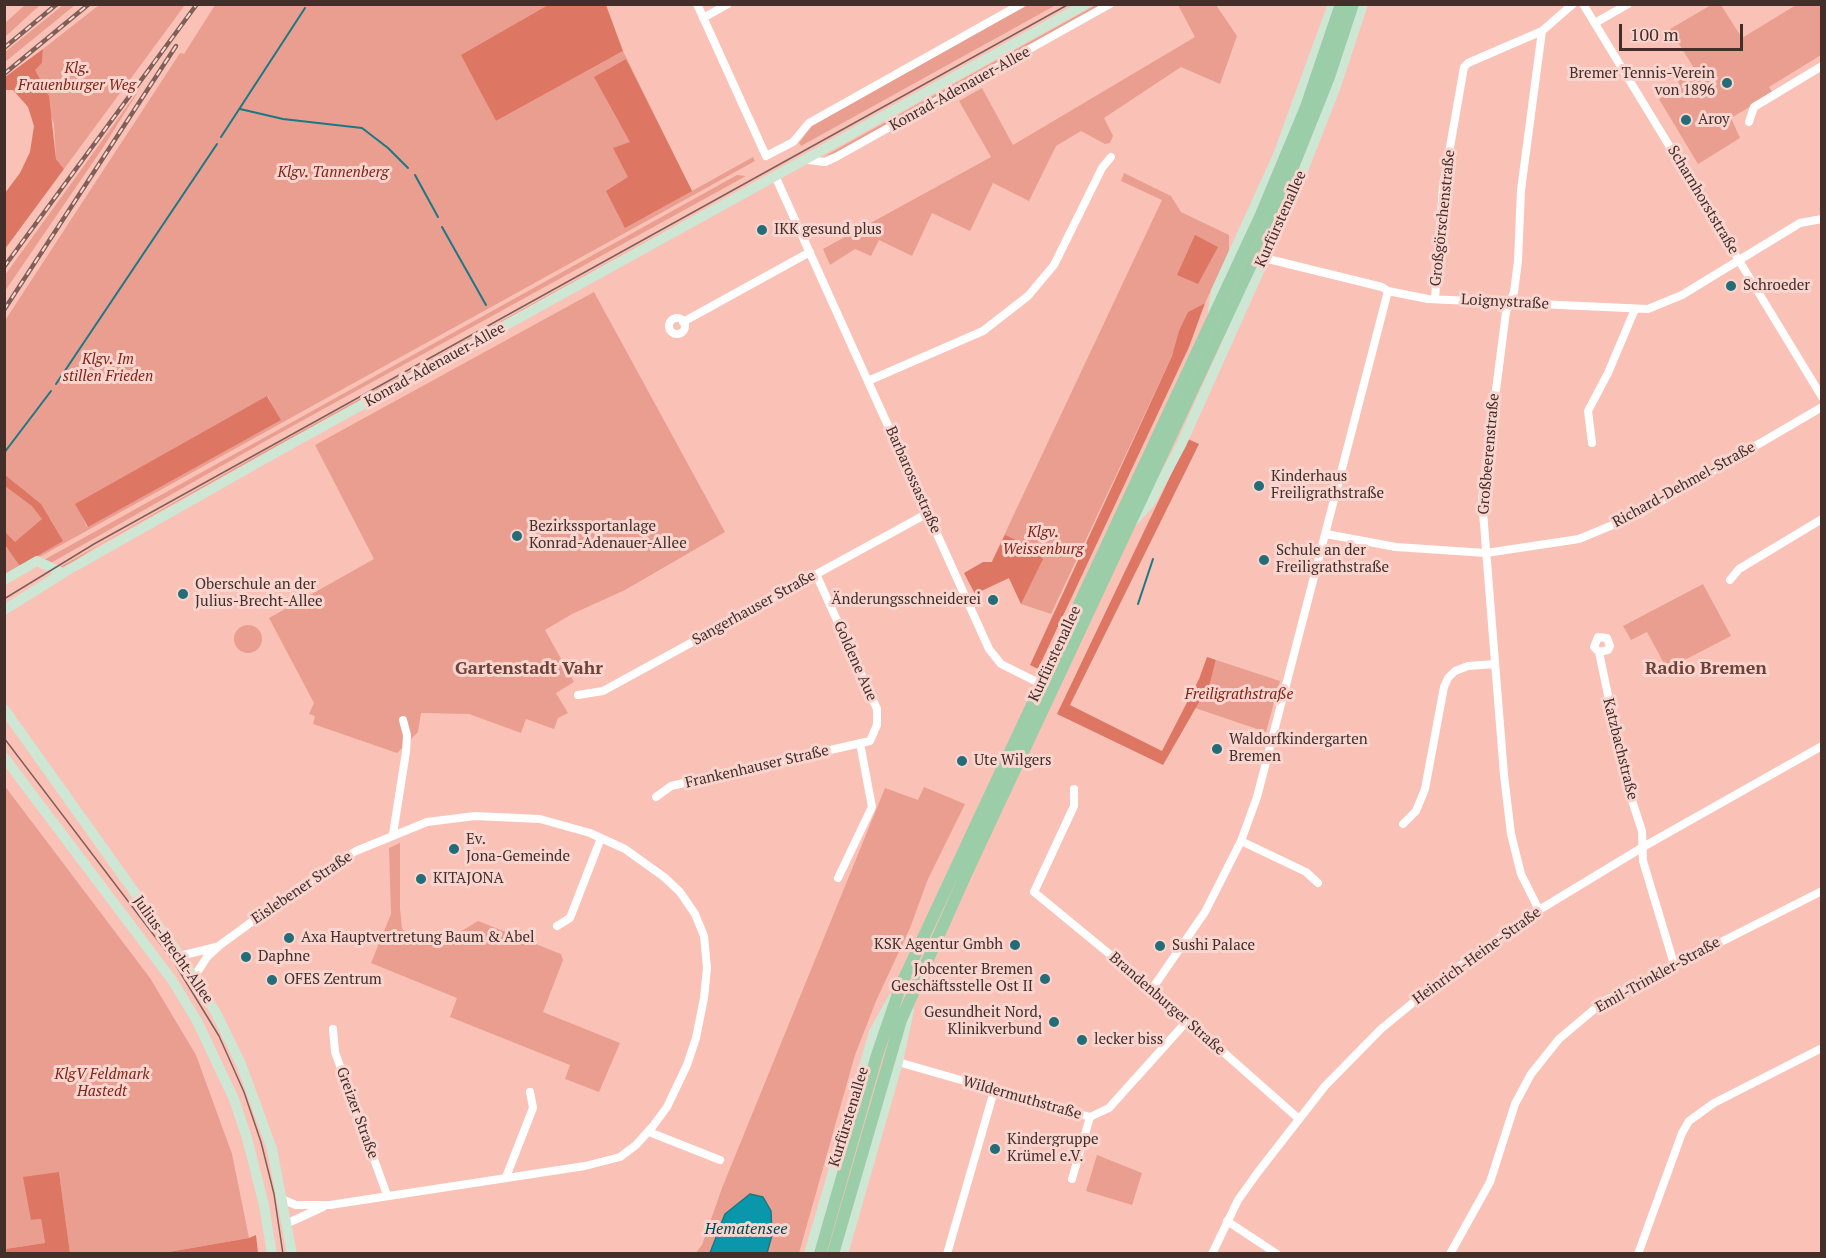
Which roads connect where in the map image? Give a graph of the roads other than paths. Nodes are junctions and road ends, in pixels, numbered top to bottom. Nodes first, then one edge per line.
1 (697, 4) edge
2 (728, 4) edge
3 (1021, 4) edge
4 (1086, 4) edge
5 (1110, 4) edge
6 (1321, 4) edge
7 (1333, 4) edge
8 (1341, 4) edge
9 (1353, 4) edge
10 (1364, 4) edge
11 (1573, 4) edge
12 (1583, 4) edge
13 (1628, 4) edge
14 (703, 18) junction
15 (1329, 18) junction
16 (1595, 23) junction
17 (1542, 31) junction
18 (1328, 64) junction
19 (1821, 66) edge
20 (1749, 122) dead end
21 (1111, 157) dead end
22 (808, 160) junction
23 (776, 178) junction
24 (1821, 219) edge
25 (810, 252) junction
26 (1264, 258) junction
27 (1739, 260) junction
28 (1388, 291) junction
29 (1435, 299) junction
30 (1510, 302) junction
31 (1635, 309) junction
32 (683, 322) dead end
33 (1211, 322) junction
34 (868, 381) junction
35 (1821, 397) edge
36 (1821, 407) edge
37 (1592, 443) dead end
38 (928, 513) junction
39 (1821, 519) edge
40 (1132, 521) junction
41 (1326, 534) junction
42 (1486, 553) junction
43 (63, 573) junction
44 (816, 574) junction
45 (4, 580) edge
46 (1730, 580) dead end
47 (4, 610) edge
48 (1599, 652) dead end
49 (1495, 664) junction
50 (1041, 684) junction
51 (578, 695) dead end
52 (4, 709) edge
53 (403, 720) dead end
54 (860, 743) junction
55 (1821, 746) edge
56 (4, 757) edge
57 (1074, 789) dead end
58 (656, 797) dead end
59 (1403, 824) dead end
60 (393, 834) junction
61 (602, 838) junction
62 (1241, 841) junction
63 (1643, 847) junction
64 (838, 878) dead end
65 (1318, 883) dead end
66 (1820, 892) edge
67 (1539, 910) junction
68 (557, 926) dead end
69 (220, 945) junction
70 (180, 956) junction
71 (1674, 963) junction
72 (194, 977) junction
73 (901, 985) junction
74 (1152, 989) junction
75 (912, 995) junction
76 (1187, 1021) junction
77 (333, 1029) dead end
78 (1821, 1048) edge
79 (898, 1062) junction
80 (994, 1090) junction
81 (530, 1092) dead end
82 (1090, 1117) junction
83 (1299, 1119) junction
84 (649, 1132) junction
85 (720, 1160) dead end
86 (506, 1178) junction
87 (1072, 1179) dead end
88 (387, 1195) junction
89 (284, 1200) junction
90 (330, 1205) junction
91 (1227, 1221) junction
92 (288, 1223) junction
93 (272, 1254) edge
94 (292, 1254) edge
95 (809, 1254) edge
96 (820, 1254) edge
97 (833, 1254) edge
98 (843, 1254) edge
99 (947, 1254) edge
100 (1212, 1254) edge
101 (1277, 1254) edge
102 (1450, 1254) edge
103 (1638, 1254) edge

1 - 14 street
2 - 14 street
3 - 14 street
4 - 22 main road, Konrad-Adenauer-Allee
5 - 22 street, Konrad-Adenauer-Allee
6 - 15 main road
7 - 15 main road, Kurfürstenallee
8 - 18 main road, Kurfürstenallee
9 - 18 main road, Kurfürstenallee
10 - 26 main road, Kurfürstenallee
11 - 17 street
12 - 16 street, Scharnhorststraße
13 - 16 street
15 - 33 main road, Kurfürstenallee
16 - 27 street, Scharnhorststraße
17 - 29 street, Großgörschenstraße
17 - 30 street, Großbeerenstraße
18 - 33 main road, Kurfürstenallee
18 - 40 main road, Kurfürstenallee
19 - 20 street
21 - 34 street
22 - 23 main road, Konrad-Adenauer-Allee
23 - 25 street, Barbarossastraße
23 - 43 main road, Konrad-Adenauer-Allee
24 - 27 street, Loignystraße
25 - 32 street
25 - 34 street, Barbarossastraße
26 - 28 street, Loignystraße
26 - 40 main road, Kurfürstenallee
27 - 31 street, Loignystraße
27 - 35 street, Scharnhorststraße
28 - 29 street, Loignystraße
28 - 41 street
29 - 30 street, Loignystraße
30 - 31 street, Loignystraße
30 - 42 street, Großbeerenstraße
31 - 37 street
33 - 50 main road, Kurfürstenallee
34 - 38 street, Barbarossastraße
36 - 42 street, Richard-Dehmel-Straße
38 - 44 street, Sangerhauser Straße
38 - 50 street, Barbarossastraße
39 - 46 street
40 - 75 main road, Kurfürstenallee
41 - 42 street, Richard-Dehmel-Straße
41 - 62 street
42 - 49 street, Großbeerenstraße
43 - 45 main road
43 - 47 main road, Konrad-Adenauer-Allee
44 - 51 street, Sangerhauser Straße
44 - 54 street, Goldene Aue
48 - 63 street, Katzbachstraße
49 - 59 street
49 - 67 street, Großbeerenstraße
50 - 73 main road, Kurfürstenallee
52 - 70 main road, Julius-Brecht-Allee
53 - 60 street
54 - 58 street, Frankenhauser Straße
54 - 64 street
55 - 63 street, Heinrich-Heine-Straße
56 - 93 main road, Julius-Brecht-Allee
57 - 74 street, Brandenburger Straße
60 - 61 street, Eislebener Straße
60 - 69 street, Eislebener Straße
61 - 68 street
61 - 84 street, Eislebener Straße
62 - 65 street
62 - 74 street
63 - 67 street, Heinrich-Heine-Straße
63 - 71 street, Katzbachstraße
66 - 71 street, Emil-Trinkler-Straße
67 - 83 street, Heinrich-Heine-Straße
69 - 70 street, Eislebener Straße
69 - 72 street, Eislebener Straße
70 - 72 main road, Julius-Brecht-Allee
71 - 102 street, Emil-Trinkler-Straße
72 - 89 main road, Julius-Brecht-Allee
73 - 95 main road, Kurfürstenallee
73 - 96 main road, Kurfürstenallee
74 - 76 street, Brandenburger Straße
75 - 79 main road, Kurfürstenallee
75 - 97 main road, Kurfürstenallee
76 - 82 street, Wildermuthstraße
76 - 83 street, Brandenburger Straße
77 - 88 street, Greizer Straße
78 - 103 street
79 - 80 street, Wildermuthstraße
79 - 98 main road, Kurfürstenallee
80 - 82 street, Wildermuthstraße
80 - 99 street
81 - 86 street
82 - 87 street
83 - 91 street, Heinrich-Heine-Straße
84 - 85 street
84 - 86 street, Eislebener Straße
86 - 88 street, Eislebener Straße
88 - 90 street, Eislebener Straße
89 - 90 street, Eislebener Straße
89 - 92 main road, Julius-Brecht-Allee
90 - 92 street, Eislebener Straße
91 - 100 street, Heinrich-Heine-Straße
91 - 101 street
92 - 94 main road, Julius-Brecht-Allee

